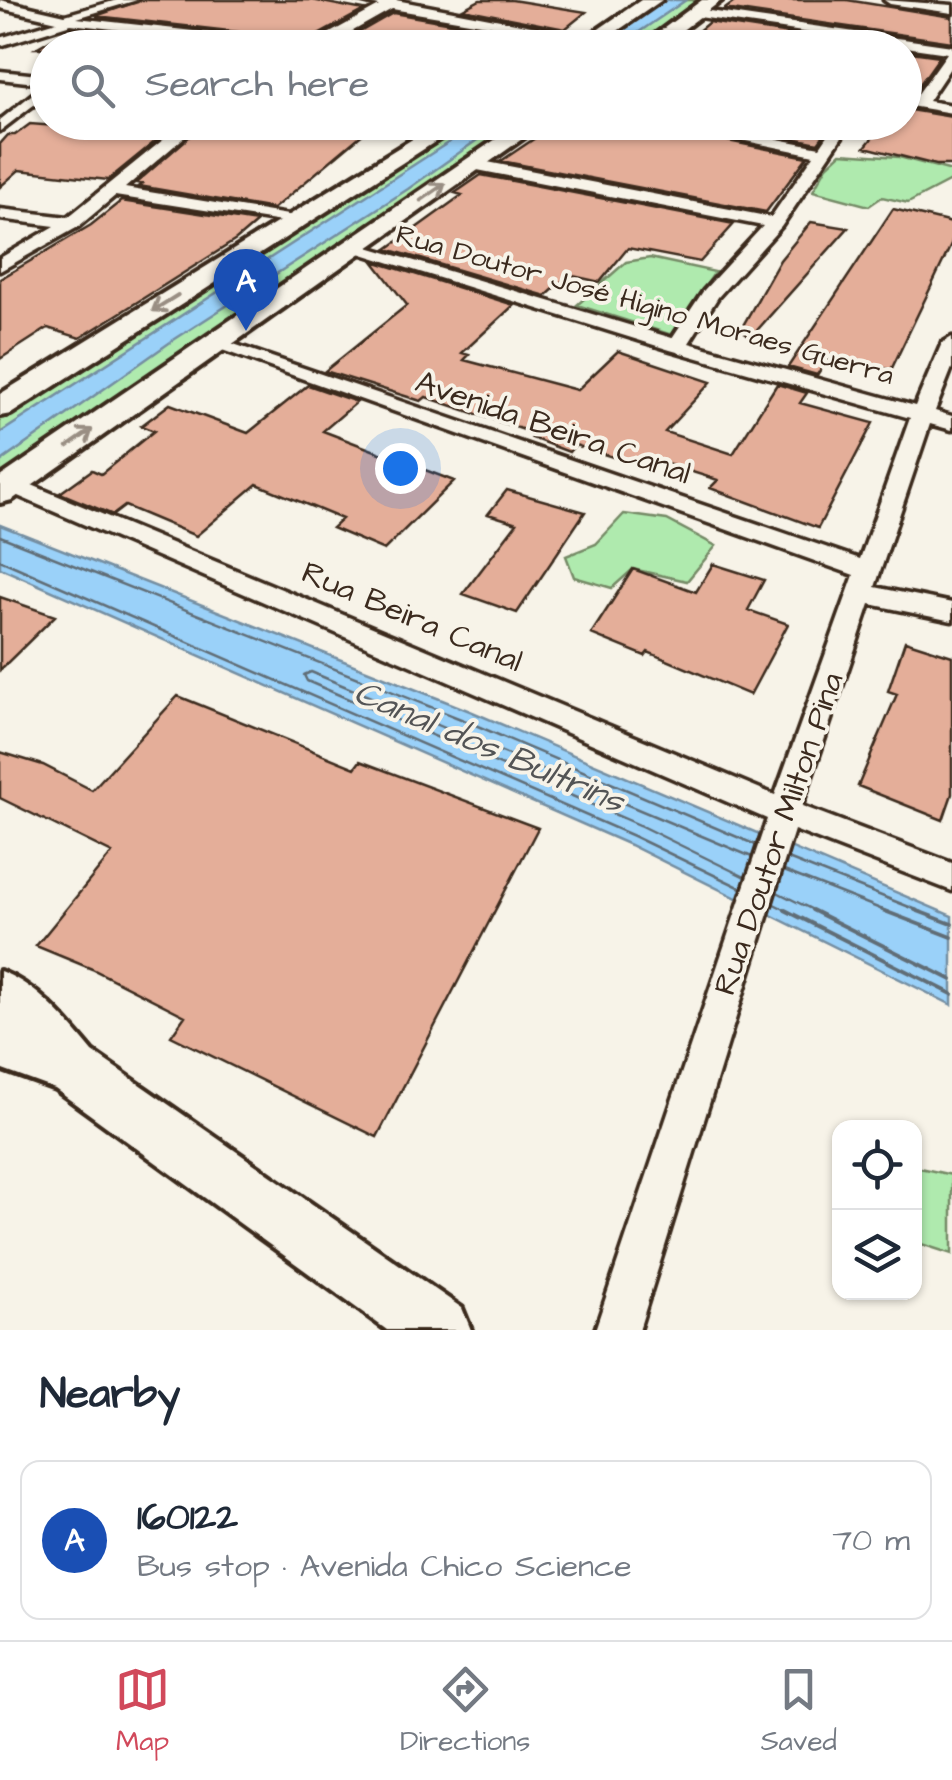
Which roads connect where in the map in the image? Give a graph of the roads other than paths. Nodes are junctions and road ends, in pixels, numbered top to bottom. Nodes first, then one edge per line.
1 (131, 0) edge
2 (362, 0) edge
3 (649, 0) edge
4 (713, 0) edge
5 (890, 0) edge
6 (396, 2) edge
7 (0, 4) edge
8 (952, 9) edge
9 (696, 13) junction
10 (64, 20) junction
11 (35, 30) edge
12 (152, 30) edge
13 (344, 30) edge
14 (526, 30) edge
15 (605, 30) edge
16 (672, 30) edge
17 (808, 30) edge
18 (30, 32) edge
19 (0, 42) edge
20 (922, 47) edge
21 (952, 52) edge
22 (0, 74) edge
23 (30, 80) edge
24 (922, 90) edge
25 (30, 100) edge
26 (922, 104) edge
27 (952, 109) edge
28 (0, 128) edge
29 (174, 140) edge
30 (427, 140) edge
31 (509, 140) edge
32 (758, 140) edge
33 (832, 140) edge
34 (824, 152) junction
35 (472, 164) junction
36 (114, 191) junction
37 (0, 214) edge
38 (294, 221) junction
39 (775, 223) junction
40 (72, 224) junction
41 (352, 248) junction
42 (0, 266) edge
43 (952, 343) edge
44 (218, 346) junction
45 (677, 346) junction
46 (0, 407) edge
47 (922, 416) junction
48 (952, 423) edge
49 (6, 489) edge
50 (864, 582) junction
51 (952, 612) edge
52 (782, 821) junction
53 (952, 877) edge
54 (0, 994) edge
55 (0, 1044) edge
56 (74, 1071) junction
57 (440, 1330) edge
58 (617, 1330) edge

1 - 10 street
2 - 6 street
3 - 15 main road
4 - 9 main road
5 - 8 street
6 - 13 street
6 - 14 street
7 - 10 street
9 - 16 main road
9 - 17 street
10 - 11 street
10 - 12 street
18 - 19 street
20 - 21 street
21 - 24 street
22 - 23 street
25 - 28 street
26 - 27 street
29 - 36 street
30 - 38 main road
31 - 35 main road
32 - 34 street
33 - 34 street
34 - 39 street
35 - 39 street
41 -> 35 main road
36 - 38 street
36 - 40 street
37 - 40 street
38 -> 46 main road
39 - 45 street
40 - 42 street
41 - 44 main road
41 - 45 street, Rua Doutor José Higino Moraes Guerra
43 - 47 street, Rua Doutor Milton Pina
49 -> 44 main road
44 - 50 street, Avenida Beira Canal
45 - 47 street, Rua Doutor José Higino Moraes Guerra
47 - 48 street, Rua Doutor José Higino Moraes Guerra
47 - 50 street, Rua Doutor Milton Pina
49 - 52 street, Rua Beira Canal
50 - 51 street, Avenida Beira Canal
50 - 52 street, Rua Doutor Milton Pina
52 - 53 street, Rua Beira Canal
52 - 58 street, Rua Doutor Milton Pina
54 - 56 main road
55 - 56 main road
56 - 57 main road

